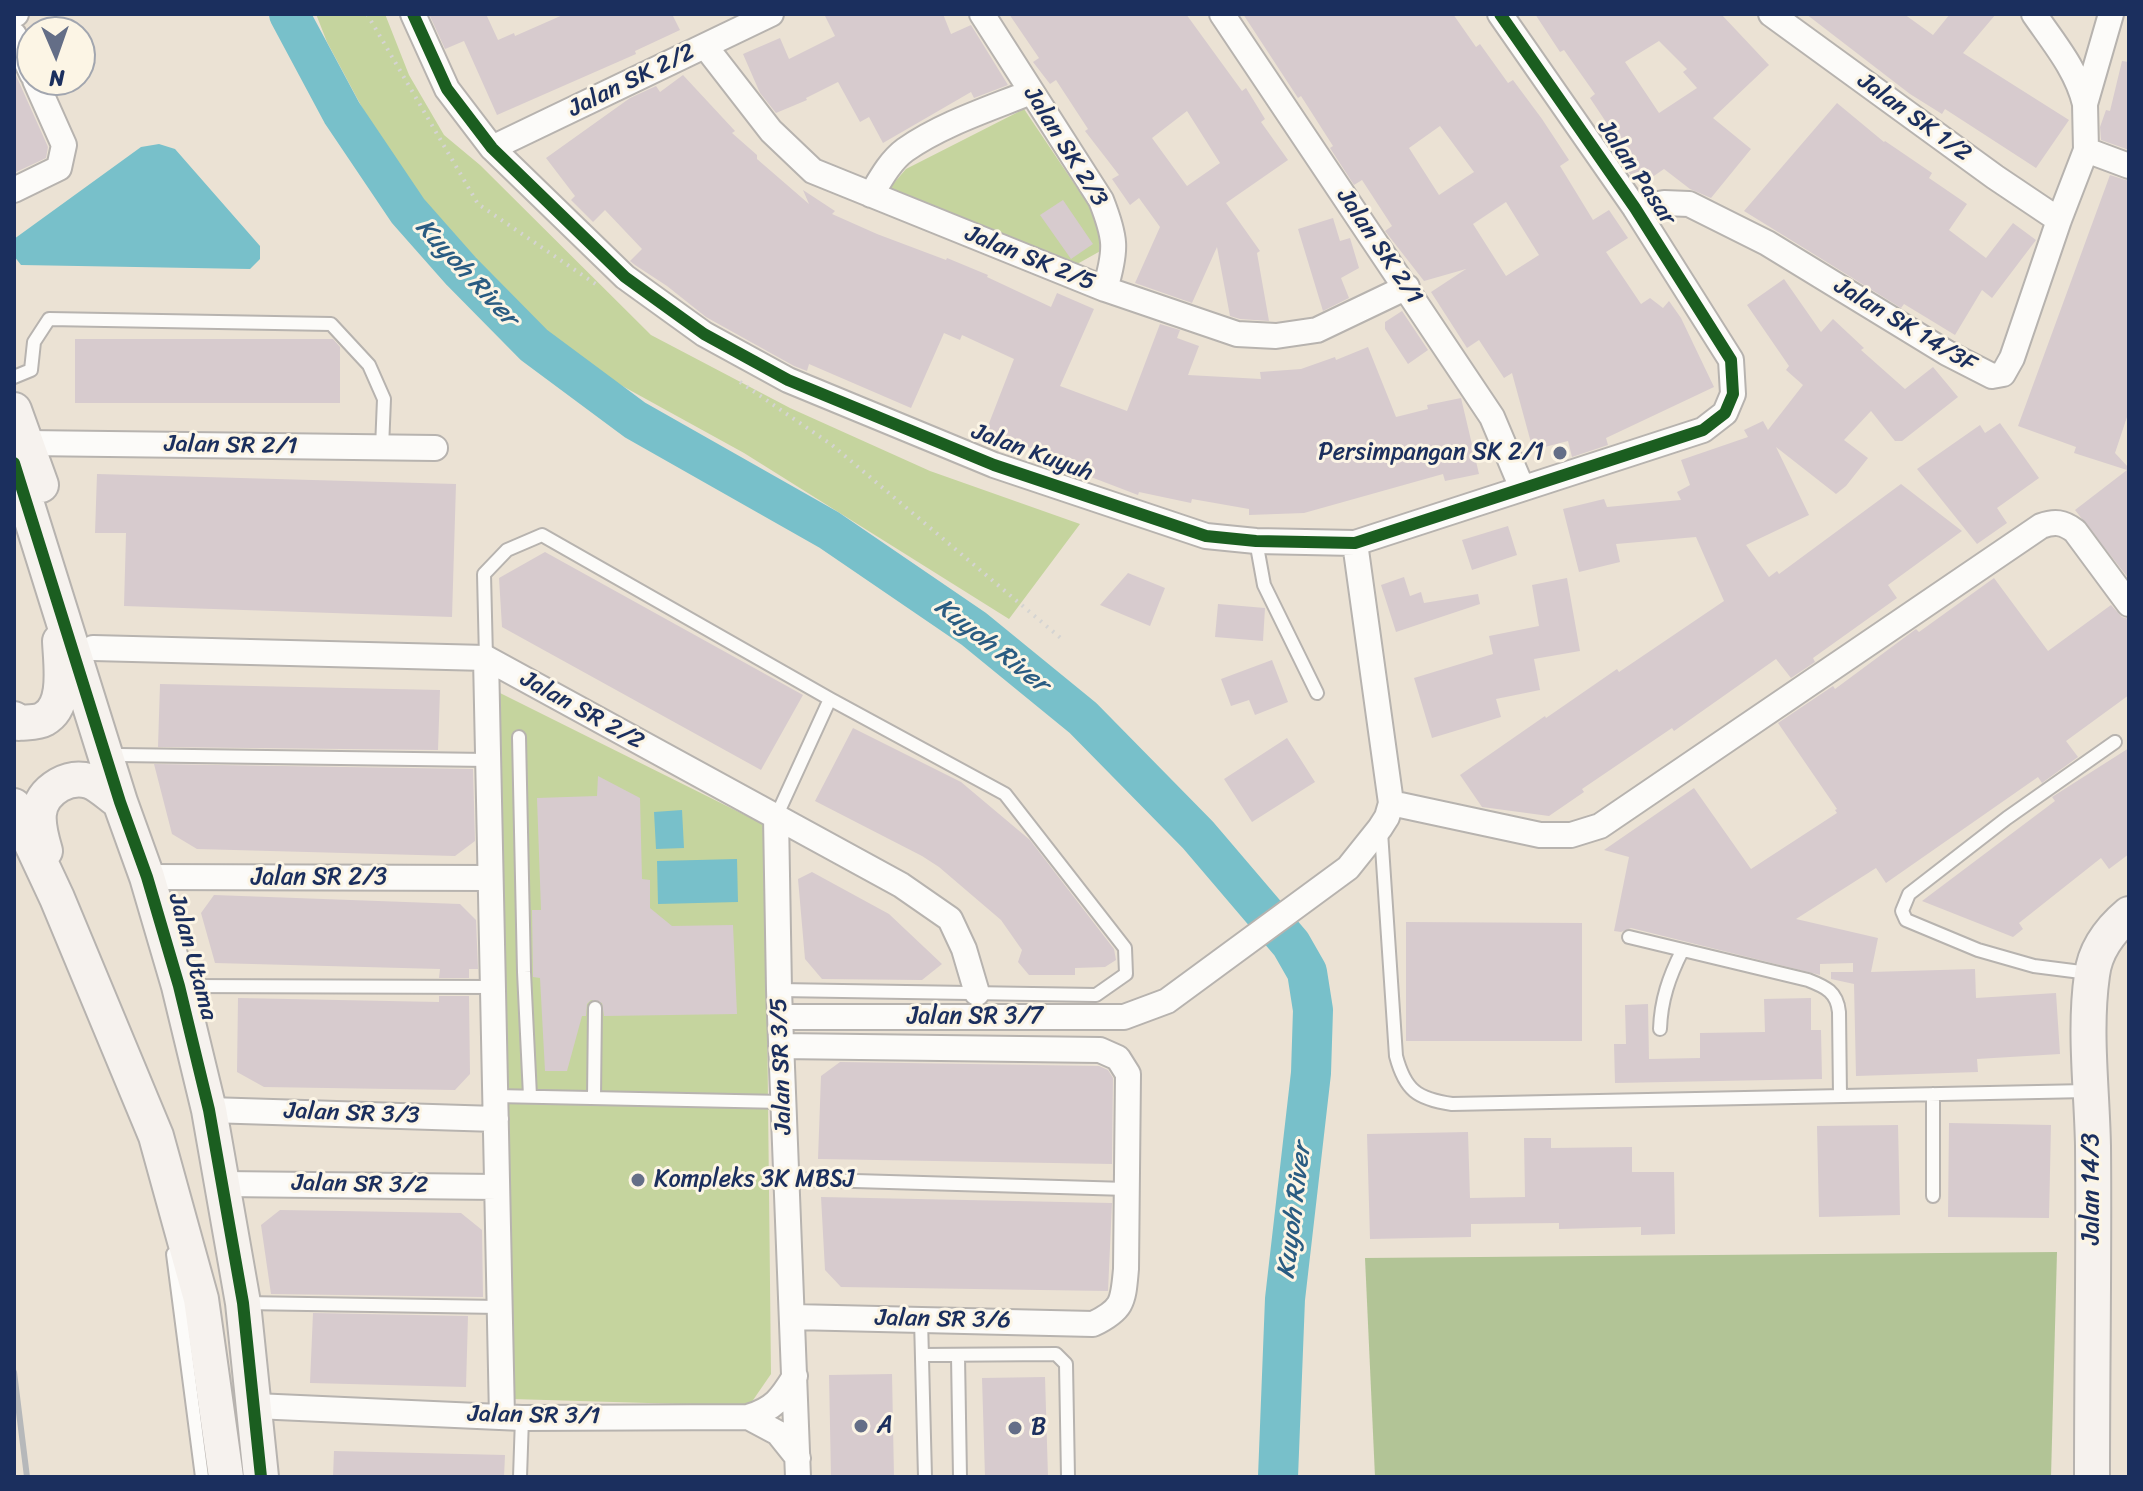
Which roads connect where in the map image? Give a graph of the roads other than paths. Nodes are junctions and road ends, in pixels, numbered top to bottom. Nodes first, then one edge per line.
1 (413, 14) edge
2 (771, 14) edge
3 (982, 14) edge
4 (1222, 14) edge
5 (1500, 14) edge
6 (1771, 14) edge
7 (2034, 14) edge
8 (2111, 14) edge
9 (705, 46) junction
10 (1031, 92) junction
11 (42, 96) edge
12 (2085, 104) junction
13 (492, 148) junction
14 (2086, 150) junction
15 (2129, 166) edge
16 (14, 190) edge
17 (871, 195) junction
18 (1635, 208) junction
19 (2059, 220) junction
20 (1407, 287) junction
21 (1105, 289) junction
22 (1731, 360) joint
23 (14, 377) edge
24 (14, 410) edge
25 (382, 448) junction
26 (435, 448) dead end
27 (21, 453) edge
28 (1522, 488) junction
29 (1256, 541) junction
30 (1355, 543) junction
31 (2129, 604) edge
32 (60, 609) junction
33 (93, 648) junction
34 (486, 658) junction
35 (1317, 693) dead end
36 (830, 699) junction
37 (14, 719) edge
38 (519, 737) dead end
39 (2115, 742) dead end
40 (119, 755) junction
41 (488, 760) junction
42 (120, 802) junction
43 (1391, 803) junction
44 (14, 806) edge
45 (776, 817) junction
46 (1380, 828) junction
47 (147, 877) junction
48 (490, 878) junction
49 (57, 898) junction
50 (2129, 914) edge
51 (1629, 937) dead end
52 (1682, 951) junction
53 (2092, 973) junction
54 (179, 986) junction
55 (493, 987) junction
56 (779, 990) junction
57 (977, 993) junction
58 (595, 1008) dead end
59 (780, 1017) junction
60 (1660, 1029) dead end
61 (781, 1046) junction
62 (2090, 1091) junction
63 (1933, 1094) junction
64 (530, 1096) junction
65 (1840, 1096) junction
66 (594, 1098) junction
67 (783, 1102) junction
68 (496, 1107) junction
69 (209, 1110) junction
70 (156, 1136) junction
71 (787, 1179) junction
72 (223, 1184) junction
73 (497, 1187) junction
74 (1127, 1189) junction
75 (1933, 1196) dead end
76 (243, 1303) junction
77 (500, 1307) junction
78 (793, 1317) junction
79 (921, 1319) junction
80 (922, 1355) junction
81 (958, 1356) junction
82 (795, 1376) junction
83 (255, 1406) junction
84 (748, 1417) junction
85 (512, 1418) junction
86 (798, 1468) edge
87 (202, 1477) edge
88 (226, 1477) edge
89 (261, 1477) edge
90 (520, 1477) edge
91 (925, 1477) edge
92 (960, 1477) edge
93 (1068, 1477) edge
94 (2092, 1477) edge

1 - 13 street, Jalan Kuyuh
2 - 9 street, Jalan SK 2/2
3 - 10 street, Jalan SK 2/3
4 - 20 street, Jalan SK 2/1
5 - 18 street, Jalan Pasar
6 - 19 street, Jalan SK 1/2
7 - 12 street
8 - 12 street
9 - 13 street, Jalan SK 2/2
9 - 17 street, Jalan SK 2/5
10 - 17 street
10 - 21 street, Jalan SK 2/3
11 - 16 street
12 - 14 street
13 - 29 street, Jalan Kuyuh
14 - 15 street
14 - 19 street, Jalan SK 14/3F
17 - 21 street, Jalan SK 2/5
18 - 19 street, Jalan SK 14/3F
18 - 22 street, Jalan Pasar
20 - 21 street, Jalan SK 2/5
20 - 28 street, Jalan SK 2/1
22 - 28 street, Jalan Kuyuh
23 - 25 lane
24 - 27 street
25 - 26 street, Jalan SR 2/1
25 - 27 street, Jalan SR 2/1
27 - 32 street, Jalan Utama
27 - 33 street
28 - 30 street, Jalan Kuyuh
29 - 30 street, Jalan Kuyuh
29 - 35 lane
30 - 43 street
31 - 43 street
32 - 37 street
32 - 42 street, Jalan Utama
33 - 34 street, Jalan SR 2/2
33 - 40 street
34 - 36 lane
34 - 41 street
34 - 45 street, Jalan SR 2/2
36 - 45 lane
36 - 57 lane
38 - 64 lane
39 - 53 lane
40 - 41 lane
40 - 42 street
41 - 48 street
42 - 47 street, Jalan Utama
42 - 49 street
43 - 46 street, Jalan SR 3/7
44 - 49 street
45 - 56 street, Jalan SR 3/5
45 - 57 street, Jalan SR 2/2
46 - 59 street, Jalan SR 3/7
46 - 65 lane
47 - 48 street, Jalan SR 2/3
47 - 54 street, Jalan Utama
48 - 55 street
49 - 70 street
50 - 53 street, Jalan 14/3
51 - 52 lane
52 - 60 lane
52 - 65 lane
53 - 62 street, Jalan 14/3
54 - 55 lane
54 - 69 street, Jalan Utama
55 - 68 street
56 - 57 lane
56 - 59 street, Jalan SR 3/5
58 - 66 lane
59 - 61 street, Jalan SR 3/5
61 - 67 street, Jalan SR 3/5
61 - 74 street
62 - 63 lane
62 - 94 street, Jalan 14/3
63 - 65 lane
63 - 75 lane
64 - 66 lane
64 - 68 lane
66 - 67 lane
67 - 71 street, Jalan SR 3/5
68 - 69 street, Jalan SR 3/3
68 - 73 street
69 - 72 street, Jalan Utama
70 - 87 lane
70 - 88 street
71 - 74 lane
71 - 78 street, Jalan SR 3/5
72 - 73 street, Jalan SR 3/2
72 - 76 street, Jalan Utama
73 - 77 street
74 - 79 street, Jalan SR 3/6
76 - 77 lane
76 - 83 street, Jalan Utama
77 - 85 street
78 - 79 street, Jalan SR 3/6
78 - 82 street, Jalan SR 3/5
79 - 80 lane
80 - 81 lane
80 - 91 lane
81 - 92 lane
81 - 93 lane
82 - 84 street
82 - 86 street, Jalan SR 3/5
83 - 85 street, Jalan SR 3/1
83 - 89 street, Jalan Utama
84 - 85 street, Jalan SR 3/1
84 - 86 street
85 - 90 lane

